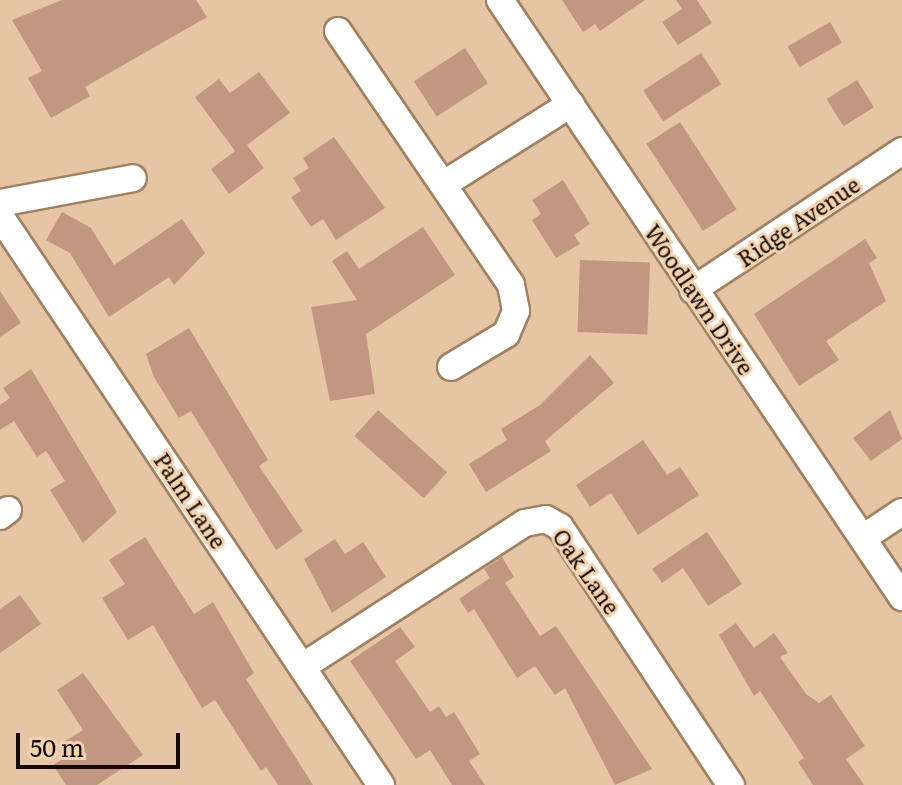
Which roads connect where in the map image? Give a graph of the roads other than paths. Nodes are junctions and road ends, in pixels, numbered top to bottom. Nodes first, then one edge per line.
1 (500, 0) edge
2 (338, 31) dead end
3 (571, 104) junction
4 (902, 151) edge
5 (133, 178) dead end
6 (444, 184) junction
7 (0, 203) edge
8 (0, 216) edge
9 (693, 290) junction
10 (451, 367) dead end
11 (902, 512) edge
12 (863, 538) junction
13 (902, 597) edge
14 (302, 667) junction
15 (381, 785) edge
16 (731, 785) edge

1 - 3 street, Woodlawn Drive
2 - 6 street
3 - 6 street
3 - 9 street, Woodlawn Drive
4 - 9 street, Ridge Avenue
5 - 7 street
6 - 10 street
8 - 14 street, Palm Lane
9 - 12 street, Woodlawn Drive
11 - 12 street
12 - 13 street, Woodlawn Drive
14 - 15 street, Palm Lane
14 - 16 street, Oak Lane

